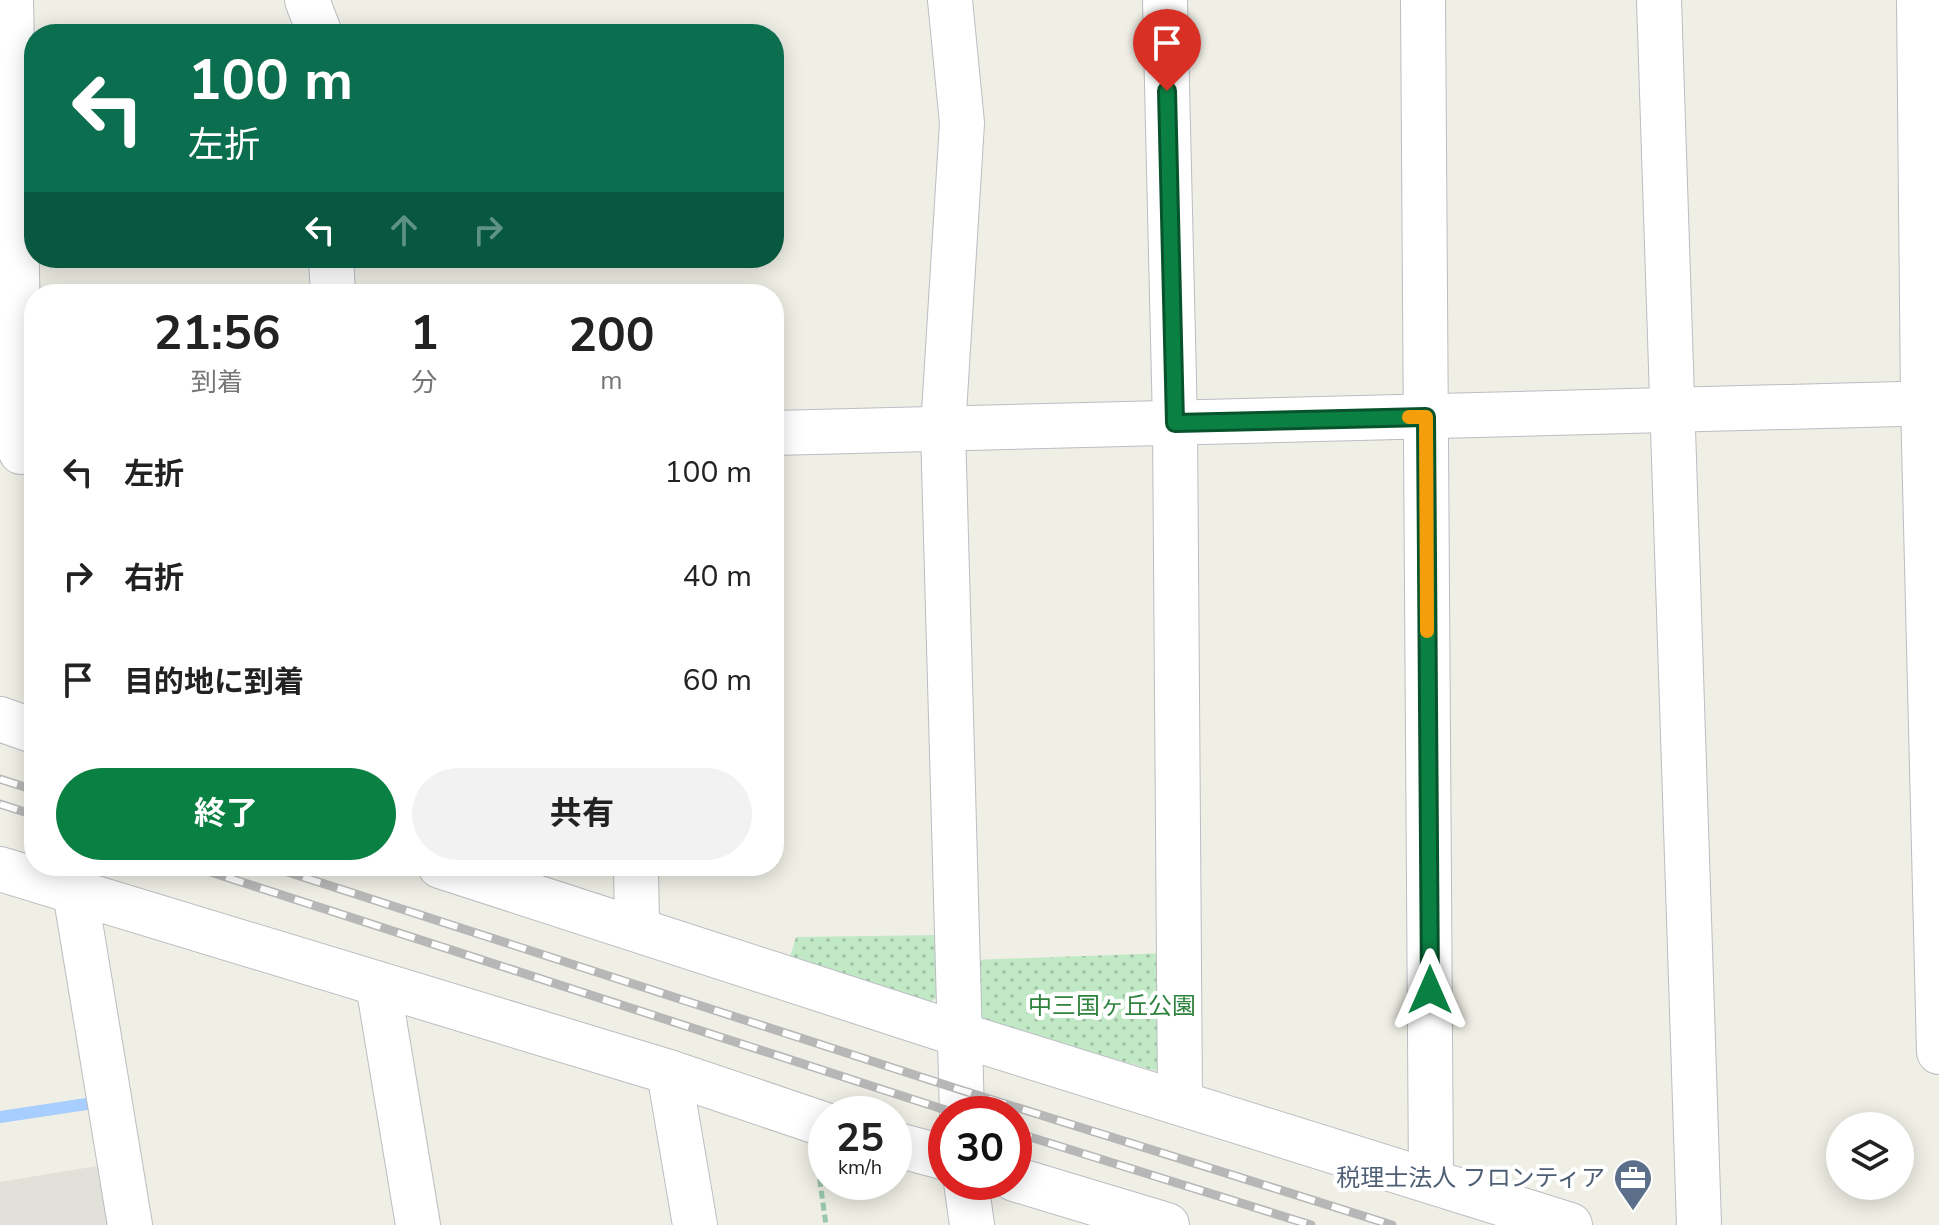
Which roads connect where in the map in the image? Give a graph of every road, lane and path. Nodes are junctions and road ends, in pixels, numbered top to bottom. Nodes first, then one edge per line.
1 (11, 0) edge
2 (307, 0) edge
3 (950, 0) edge
4 (1165, 0) edge
5 (1423, 0) edge
6 (1659, 0) edge
7 (1919, 0) edge
8 (316, 24) edge
9 (1931, 403) edge
10 (1673, 411) junction
11 (1426, 417) junction
12 (1175, 423) junction
13 (943, 429) junction
14 (784, 433) edge
15 (18, 450) edge
16 (0, 719) edge
17 (24, 727) edge
18 (0, 869) edge
19 (471, 876) edge
20 (636, 876) edge
21 (75, 892) junction
22 (637, 929) junction
23 (378, 984) junction
24 (958, 1034) junction
25 (1939, 1052) edge
26 (669, 1072) junction
27 (961, 1096) edge
28 (1180, 1101) junction
29 (808, 1119) edge
30 (1431, 1181) junction
31 (1032, 1184) edge
32 (824, 1200) edge
33 (969, 1200) edge
34 (130, 1225) edge
35 (418, 1225) edge
36 (695, 1225) edge
37 (826, 1225) edge
38 (972, 1225) edge
39 (1167, 1225) edge
40 (1570, 1225) edge
41 (1699, 1225) edge

1 - 15 street
2 - 8 street
3 - 13 street
4 - 12 street
5 - 11 street
6 - 10 street
7 - 9 street
9 - 10 street
9 - 25 street
10 - 11 street
10 - 41 street
11 - 12 street
11 - 30 street
12 - 13 street
12 - 28 street
13 - 14 street
13 - 24 street
16 - 17 street
18 - 21 street
19 - 22 street
20 - 22 street
21 - 23 street
21 - 34 street
22 - 24 street
23 - 26 street
23 - 35 street
24 - 27 street
24 - 28 street
26 - 29 street
26 - 36 street
28 - 30 street
30 - 40 street
31 - 39 street
32 - 37 path
33 - 38 street

